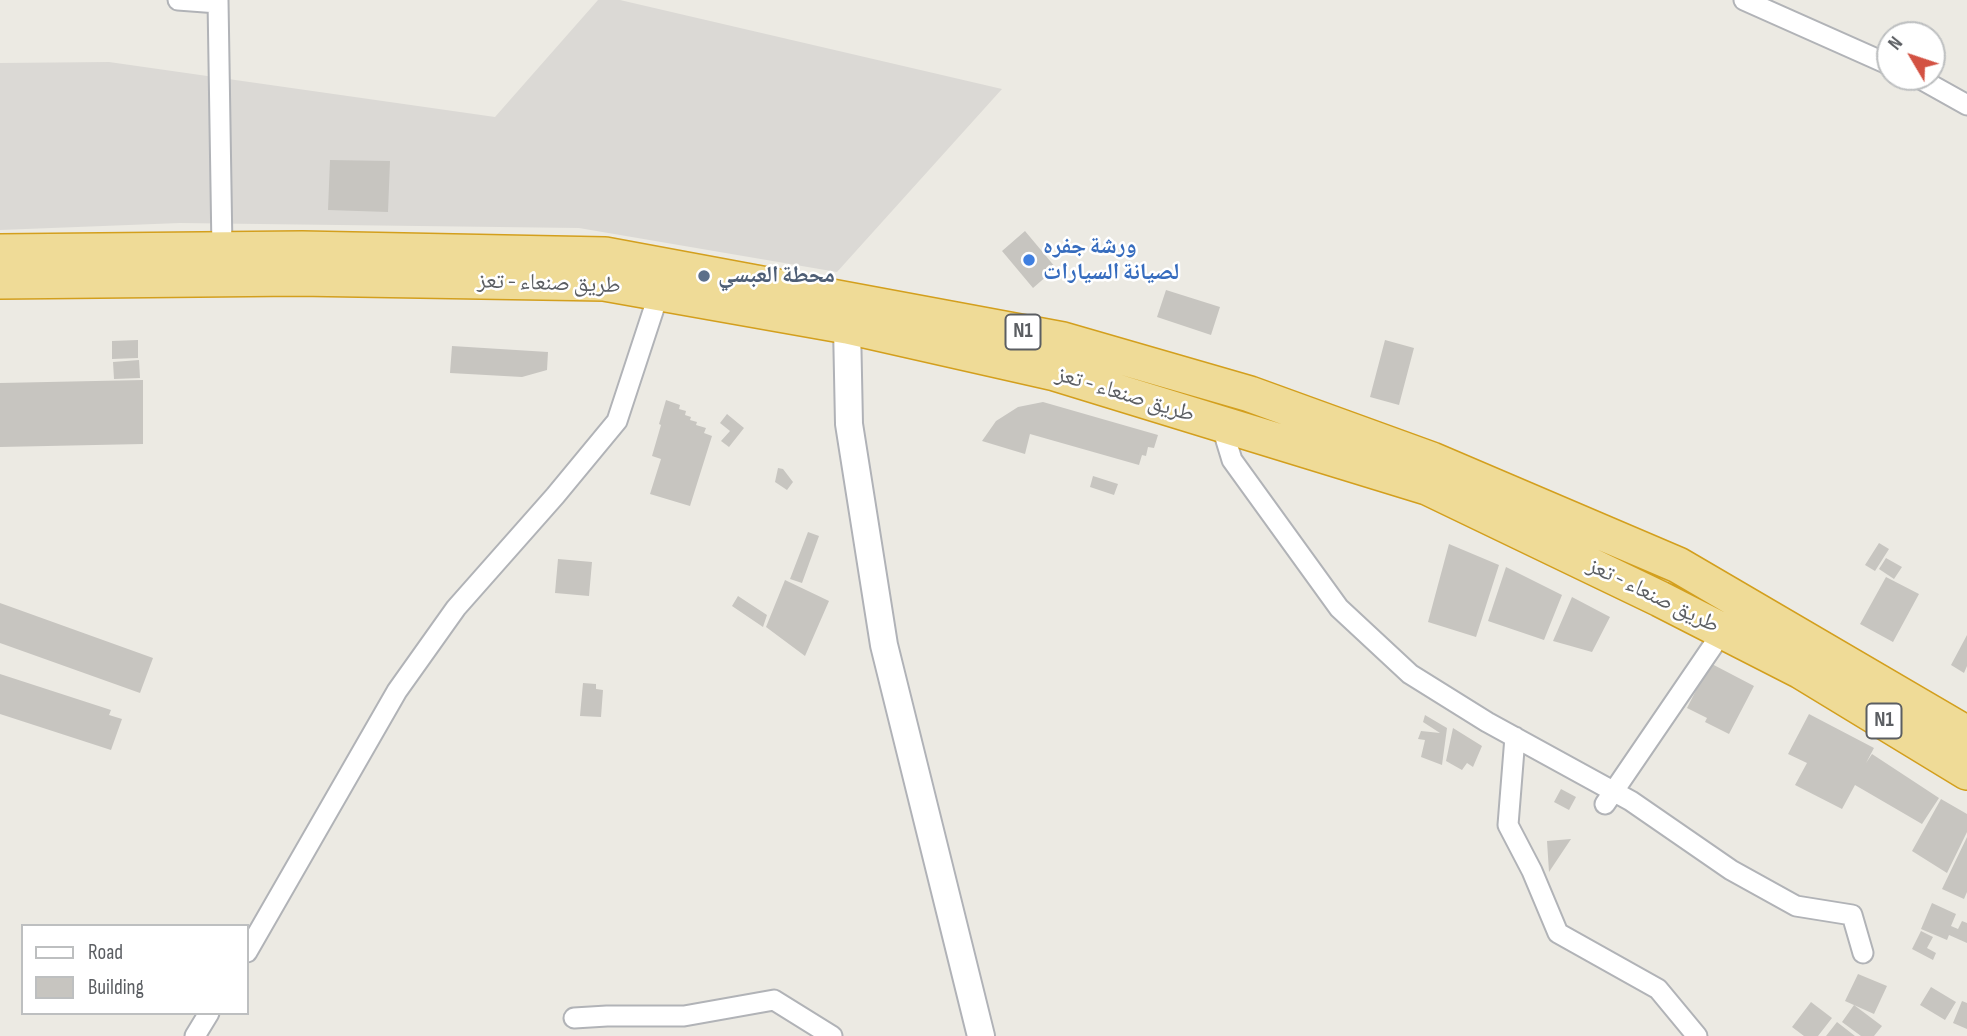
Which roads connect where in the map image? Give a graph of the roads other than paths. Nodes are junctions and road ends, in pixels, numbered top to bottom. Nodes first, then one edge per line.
1 (178, 0) edge
2 (1744, 0) edge
3 (218, 2) edge
4 (1876, 59) edge
5 (1942, 91) edge
6 (1967, 105) edge
7 (222, 249) junction
8 (0, 252) edge
9 (0, 281) edge
10 (659, 293) junction
11 (847, 326) junction
12 (1221, 424) junction
13 (1723, 631) junction
14 (1967, 733) edge
15 (1515, 737) junction
16 (1967, 772) edge
17 (1610, 798) junction
18 (248, 950) edge
19 (1863, 953) dead end
20 (208, 1015) edge
21 (574, 1018) dead end
22 (195, 1036) edge
23 (832, 1036) edge
24 (981, 1036) edge
25 (1697, 1036) edge

1 - 3 street
2 - 4 street
3 - 7 street
5 - 6 street
7 - 8 highway, طريق صنعاء - تعز / N1
7 - 14 highway, طريق صنعاء - تعز / N1
9 - 10 highway, طريق صنعاء - تعز / N1
10 - 11 highway, طريق صنعاء - تعز / N1
10 - 18 street
11 - 12 highway, طريق صنعاء - تعز / N1
11 - 24 street
12 - 13 highway, طريق صنعاء - تعز / N1
12 - 15 street
13 - 16 highway, طريق صنعاء - تعز / N1
13 - 17 street
15 - 17 street
15 - 25 street
17 - 19 street
20 - 22 street
21 - 23 street

